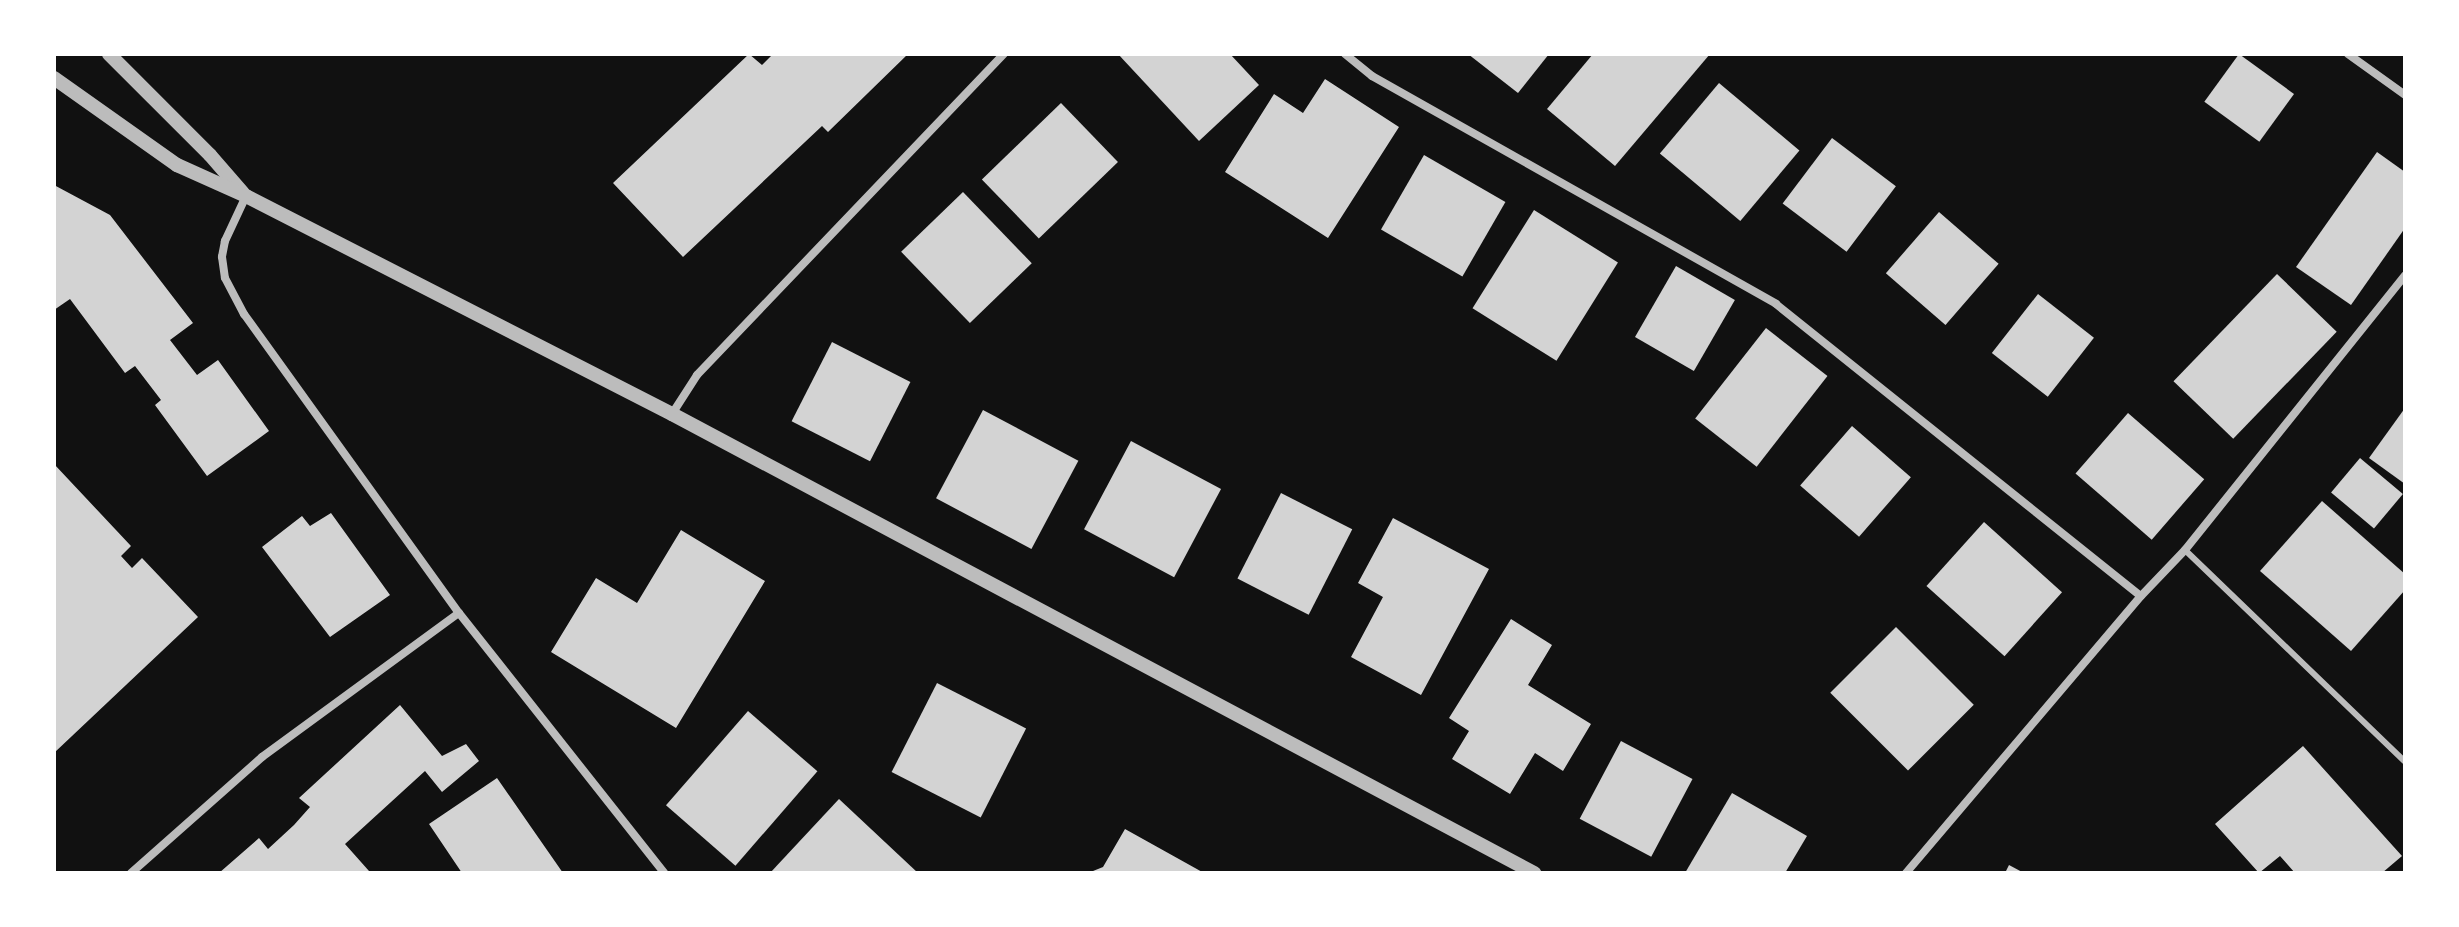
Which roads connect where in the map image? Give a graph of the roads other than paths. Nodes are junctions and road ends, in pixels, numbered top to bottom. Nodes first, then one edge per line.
1 (109, 54) edge
2 (1004, 54) edge
3 (1345, 54) edge
4 (2348, 54) edge
5 (54, 78) edge
6 (2405, 95) edge
7 (246, 196) junction
8 (2405, 275) edge
9 (672, 414) junction
10 (2185, 550) junction
11 (2141, 596) junction
12 (459, 613) junction
13 (2405, 762) edge
14 (131, 873) edge
15 (664, 873) edge
16 (1534, 873) edge
17 (1906, 873) edge

1 - 7 street
2 - 9 street
3 - 11 street
4 - 6 street
5 - 7 street
7 - 9 street
7 - 12 street
8 - 10 street
9 - 16 street
10 - 11 street
10 - 13 lane
11 - 17 street
12 - 14 street
12 - 15 street

